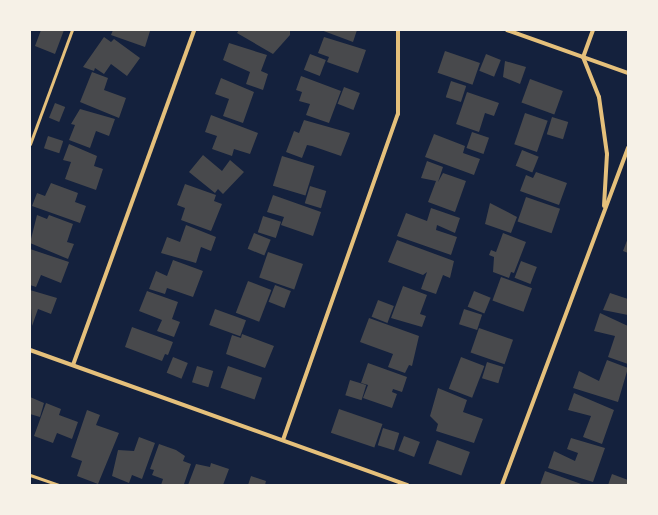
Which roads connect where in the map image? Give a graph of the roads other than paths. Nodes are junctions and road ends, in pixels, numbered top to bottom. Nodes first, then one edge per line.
1 (72, 30) edge
2 (194, 30) edge
3 (398, 30) edge
4 (507, 30) edge
5 (593, 30) edge
6 (583, 57) junction
7 (628, 73) edge
8 (30, 144) edge
9 (628, 148) edge
10 (603, 212) junction
11 (30, 350) edge
12 (73, 365) junction
13 (283, 440) junction
14 (30, 475) edge
15 (59, 485) edge
16 (408, 485) edge
17 (502, 485) edge

1 - 8 lane
2 - 12 street
3 - 13 street
4 - 6 street
5 - 6 street
6 - 7 street
6 - 10 street
9 - 10 street
10 - 17 street
11 - 12 street
12 - 13 street
13 - 16 street
14 - 15 lane

